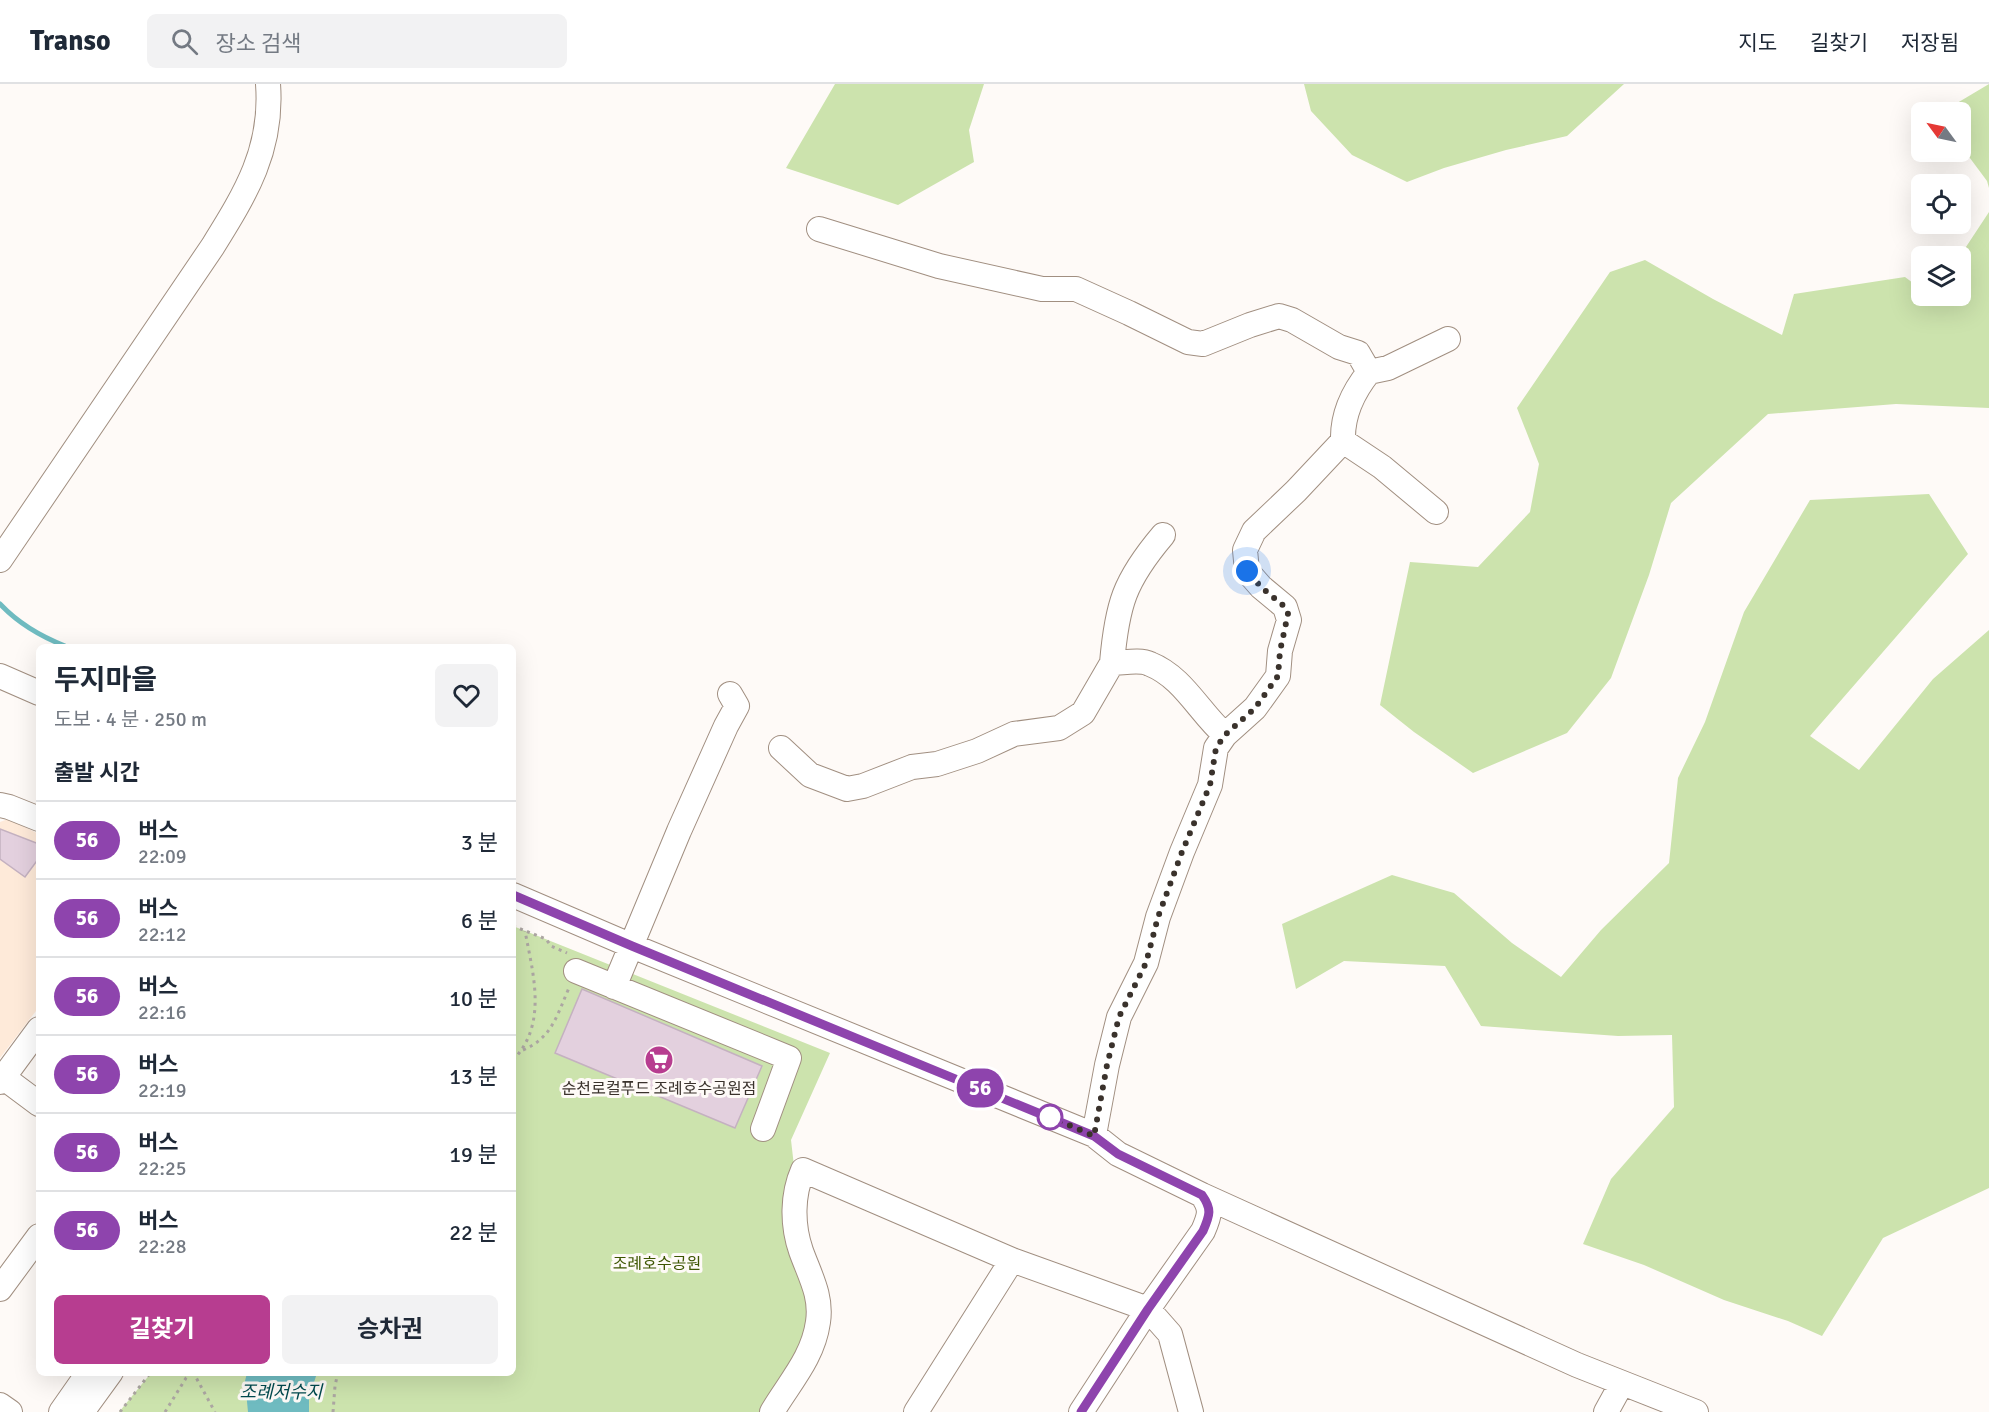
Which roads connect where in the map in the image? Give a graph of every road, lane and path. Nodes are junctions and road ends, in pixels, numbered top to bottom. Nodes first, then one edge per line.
1 (268, 84) edge
2 (819, 229) dead end
3 (1448, 339) dead end
4 (1369, 372) junction
5 (1343, 441) junction
6 (1436, 512) dead end
7 (1163, 535) dead end
8 (1, 559) edge
9 (1112, 663) junction
10 (0, 676) edge
11 (36, 692) edge
12 (730, 694) dead end
13 (1225, 735) junction
14 (781, 748) dead end
15 (0, 805) edge
16 (36, 818) edge
17 (516, 896) edge
18 (516, 927) edge
19 (525, 931) junction
20 (632, 946) junction
21 (576, 971) junction
22 (614, 987) junction
23 (36, 1033) edge
24 (523, 1050) junction
25 (516, 1056) edge
26 (1, 1078) edge
27 (36, 1102) edge
28 (763, 1129) dead end
29 (1094, 1136) junction
30 (1202, 1195) junction
31 (36, 1240) edge
32 (1012, 1260) junction
33 (0, 1289) edge
34 (1148, 1309) junction
35 (86, 1376) edge
36 (108, 1376) edge
37 (148, 1376) edge
38 (188, 1376) edge
39 (195, 1376) edge
40 (337, 1376) edge
41 (1622, 1383) junction
42 (0, 1405) edge
43 (10, 1412) edge
44 (61, 1412) edge
45 (82, 1412) edge
46 (120, 1412) edge
47 (165, 1412) edge
48 (215, 1412) edge
49 (333, 1412) edge
50 (772, 1412) edge
51 (916, 1412) edge
52 (1081, 1412) edge
53 (1191, 1412) edge
54 (1606, 1412) edge
55 (1696, 1412) edge

1 - 8 street
2 - 4 street
3 - 4 street
4 - 5 street
5 - 6 street
5 - 13 street
7 - 9 street
9 - 13 street
9 - 14 street
10 - 11 street
12 - 20 street
13 - 29 street
15 - 16 street
17 - 20 street
18 - 19 path
19 - 21 path
19 - 24 path
20 - 22 street
20 - 29 street
21 - 22 street
21 - 24 path
22 - 28 street
23 - 26 street
24 - 25 path
26 - 27 street
29 - 30 street
30 - 34 street
30 - 41 street
31 - 33 street
32 - 34 street
32 - 50 street
32 - 51 street
34 - 52 street
34 - 53 street
35 - 44 street
36 - 45 street
37 - 46 path
38 - 47 path
39 - 48 path
40 - 49 path
41 - 54 street
41 - 55 street
42 - 43 street

